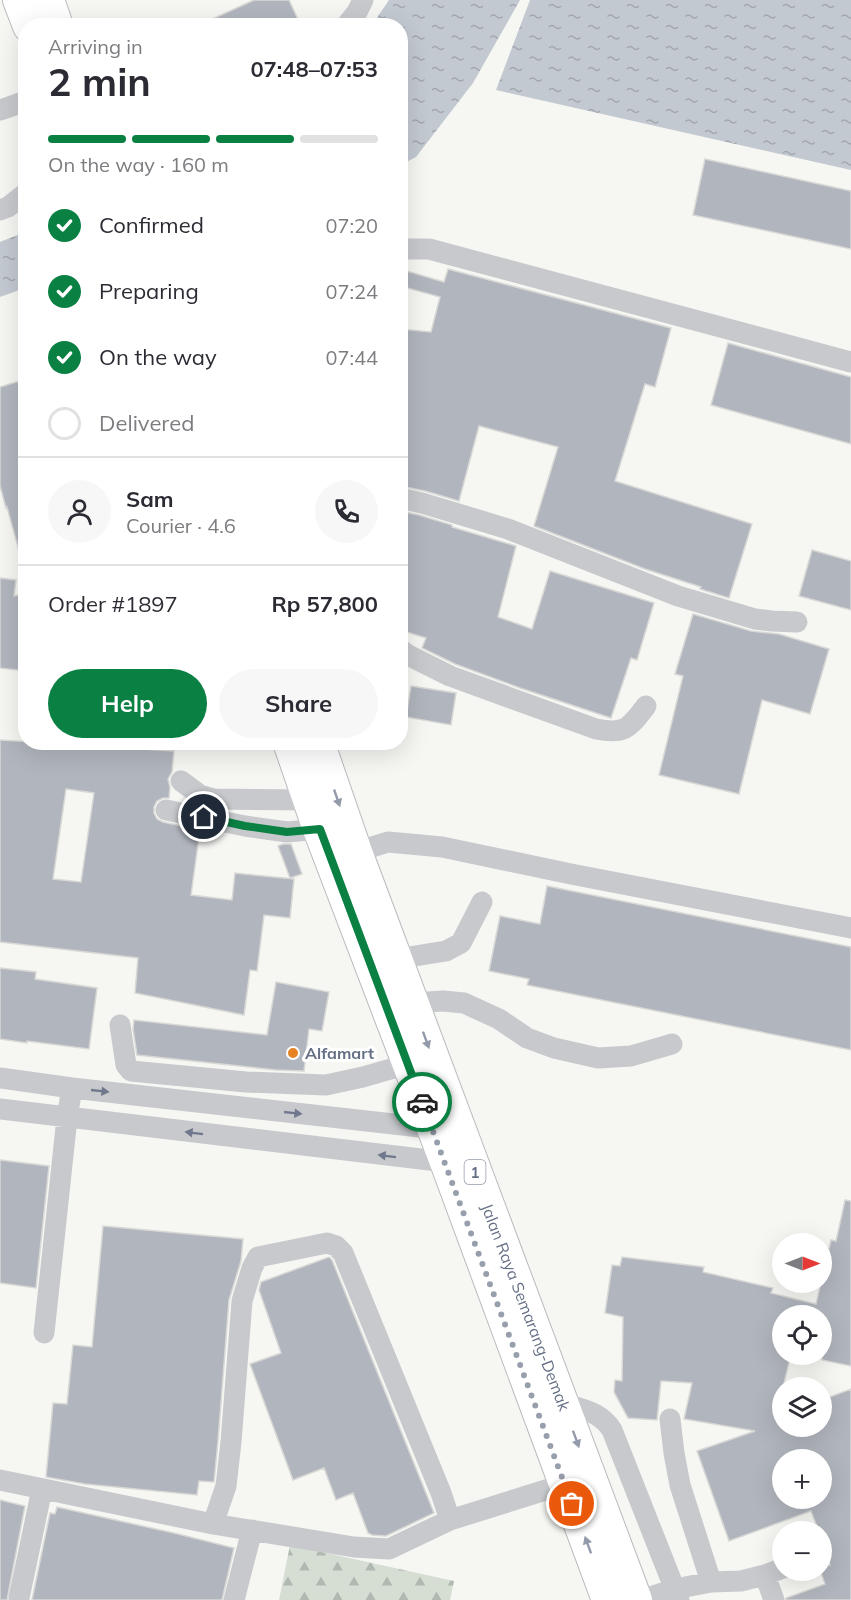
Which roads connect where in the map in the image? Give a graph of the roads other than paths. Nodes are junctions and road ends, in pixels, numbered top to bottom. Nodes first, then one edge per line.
1 (19, 0) edge
2 (48, 0) edge
3 (363, 0) edge
4 (26, 18) edge
5 (54, 18) edge
6 (352, 18) edge
7 (18, 199) edge
8 (0, 210) edge
9 (408, 249) edge
10 (851, 362) edge
11 (408, 500) edge
12 (798, 622) dead end
13 (408, 655) edge
14 (646, 706) dead end
15 (292, 750) edge
16 (321, 750) edge
17 (181, 781) dead end
18 (309, 800) junction
19 (166, 810) dead end
20 (320, 829) junction
21 (356, 852) junction
22 (482, 902) dead end
23 (851, 928) edge
24 (396, 959) junction
25 (412, 1003) junction
26 (120, 1025) dead end
27 (672, 1044) dead end
28 (408, 1064) junction
29 (0, 1078) edge
30 (72, 1088) junction
31 (0, 1109) edge
32 (67, 1118) junction
33 (433, 1131) junction
34 (446, 1162) junction
35 (44, 1333) dead end
36 (563, 1402) junction
37 (670, 1419) dead end
38 (0, 1480) edge
39 (565, 1484) junction
40 (42, 1489) junction
41 (450, 1520) junction
42 (213, 1524) junction
43 (252, 1530) junction
44 (772, 1573) edge
45 (774, 1581) edge
46 (711, 1582) junction
47 (677, 1594) edge
48 (19, 1598) dead end
49 (234, 1600) edge
50 (608, 1600) edge
51 (636, 1600) edge
52 (641, 1600) edge
53 (774, 1600) edge

1 - 4 highway
2 - 5 highway
3 - 6 street
7 - 8 street
9 - 10 street
11 - 12 street
13 - 14 street
15 - 18 highway, Jalan Raya Semarang-Demak / 1
16 -> 21 highway, Jalan Raya Semarang-Demak / 1
17 - 18 street
18 - 20 highway, Jalan Raya Semarang-Demak / 1
19 - 20 street
20 - 28 highway, Jalan Raya Semarang-Demak / 1
21 - 23 street
21 - 24 highway, Jalan Raya Semarang-Demak / 1
22 - 24 street
24 - 25 highway, Jalan Raya Semarang-Demak / 1
25 - 27 street
25 -> 36 highway, Jalan Raya Semarang-Demak / 1
26 - 28 street
28 - 33 highway, Jalan Raya Semarang-Demak / 1
29 - 30 street
30 - 32 street
30 -> 33 street
31 - 32 street
34 -> 32 street
32 - 35 street
33 - 34 highway, Jalan Raya Semarang-Demak / 1
34 - 39 highway, Jalan Raya Semarang-Demak / 1
36 - 47 street
36 -> 51 highway, Jalan Raya Semarang-Demak / 1
37 - 46 street
38 - 40 street
39 - 41 street
50 -> 39 highway, Jalan Raya Semarang-Demak / 1
40 - 42 street
40 - 48 street
41 - 42 street
41 - 43 street
42 - 43 street
43 - 49 street
44 - 46 street
45 - 53 street
46 - 47 street
47 - 52 street

